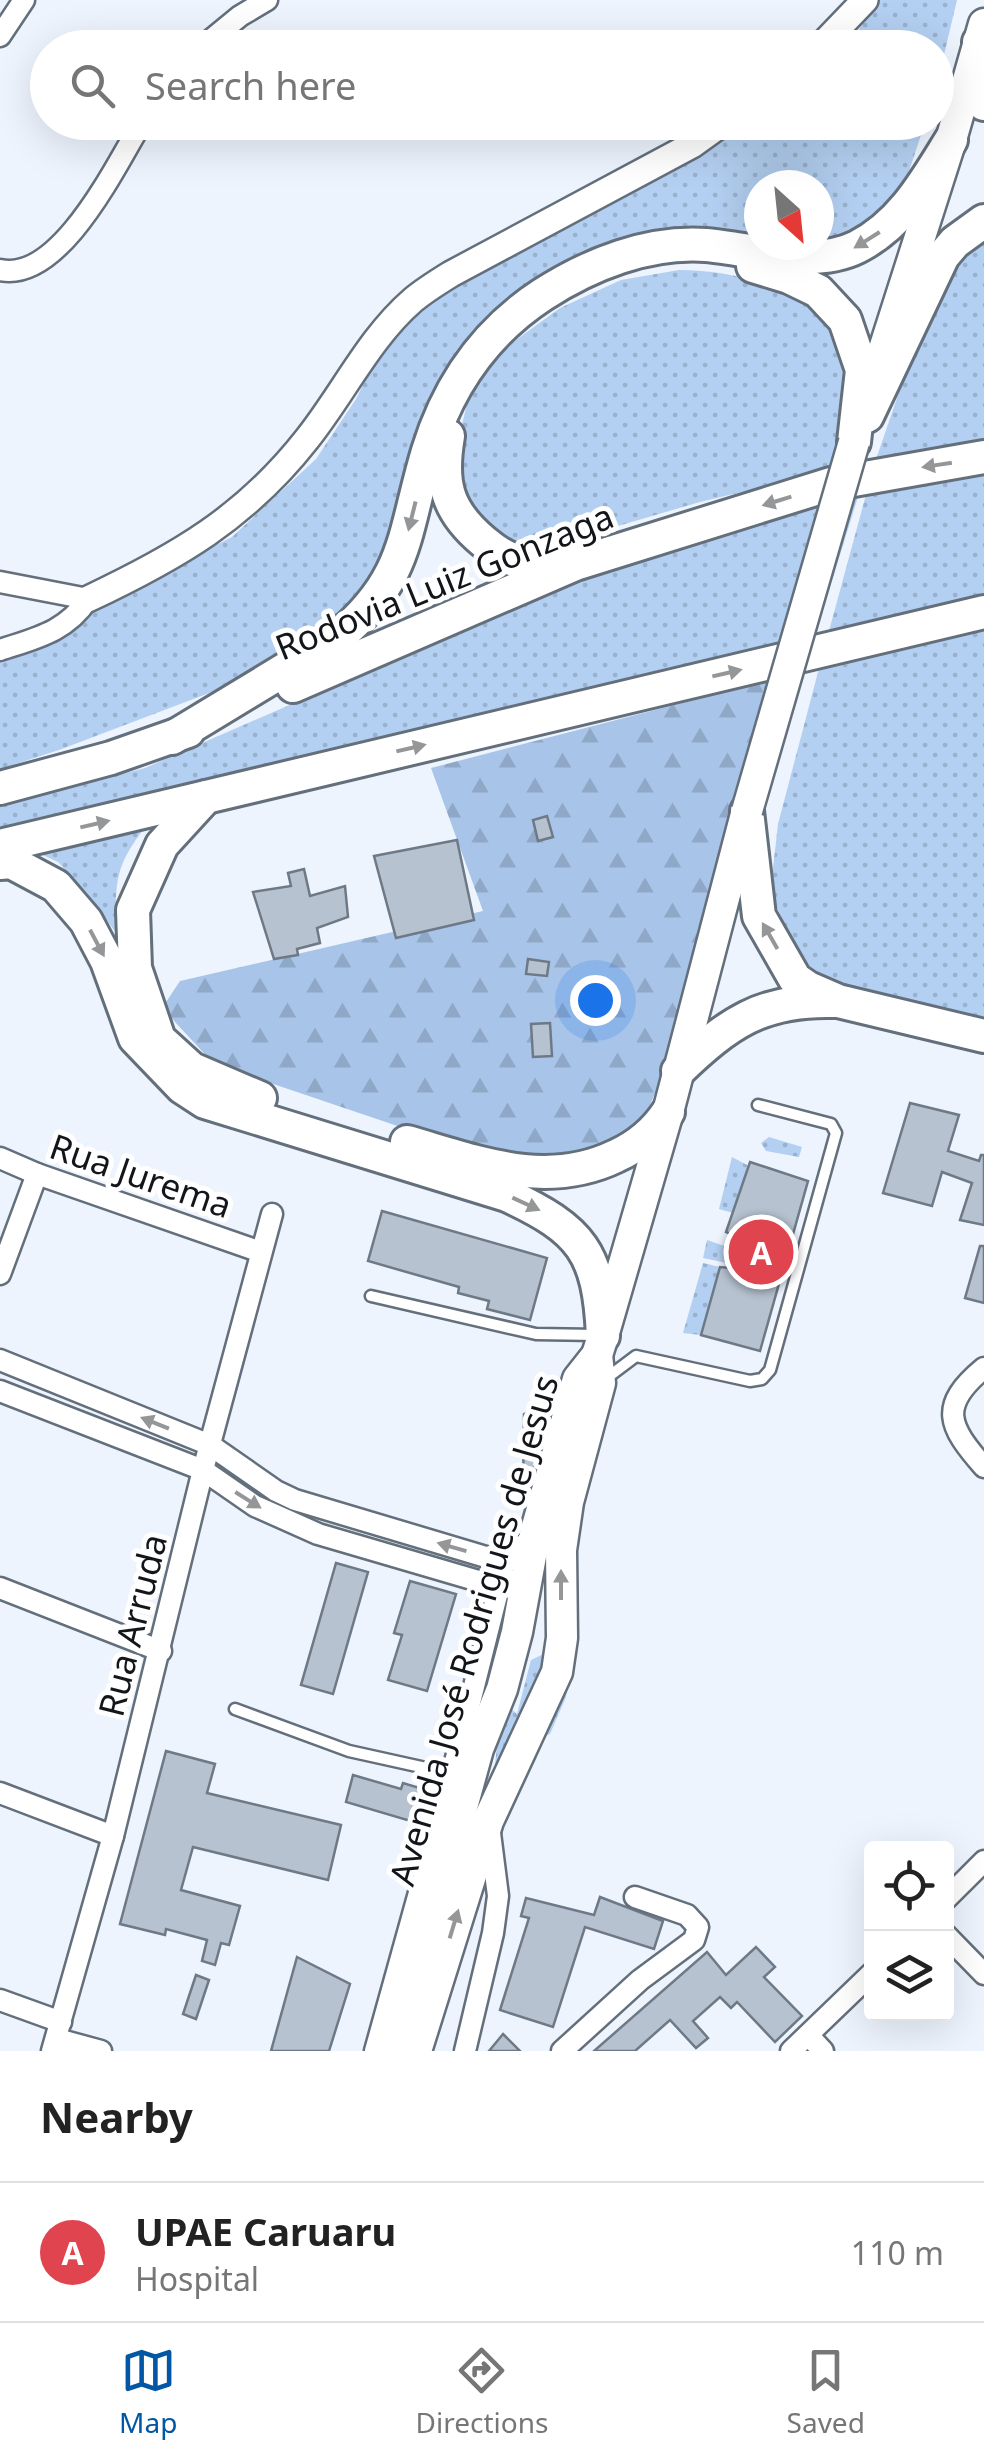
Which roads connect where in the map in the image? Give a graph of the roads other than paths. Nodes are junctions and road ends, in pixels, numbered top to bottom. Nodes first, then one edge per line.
1 (24, 0) edge
2 (267, 0) edge
3 (865, 0) edge
4 (223, 30) edge
5 (836, 30) edge
6 (981, 33) edge
7 (0, 36) edge
8 (984, 104) edge
9 (954, 129) edge
10 (131, 140) edge
11 (699, 140) edge
12 (951, 140) joint
13 (984, 221) edge
14 (0, 270) edge
15 (854, 442) junction
16 (984, 457) edge
17 (575, 564) junction
18 (0, 582) edge
19 (88, 599) junction
20 (984, 612) edge
21 (0, 650) edge
22 (172, 738) junction
23 (0, 788) edge
24 (206, 798) junction
25 (747, 811) junction
26 (0, 846) edge
27 (0, 863) edge
28 (838, 1001) junction
29 (984, 1036) edge
30 (678, 1071) junction
31 (758, 1105) dead end
32 (668, 1112) junction
33 (0, 1158) edge
34 (37, 1174) junction
35 (272, 1214) dead end
36 (261, 1252) junction
37 (0, 1274) edge
38 (372, 1296) dead end
39 (600, 1358) junction
40 (0, 1360) edge
41 (984, 1368) edge
42 (0, 1391) edge
43 (210, 1445) junction
44 (984, 1467) edge
45 (203, 1470) junction
46 (518, 1568) junction
47 (498, 1587) junction
48 (0, 1588) edge
49 (517, 1632) junction
50 (562, 1638) junction
51 (160, 1651) junction
52 (502, 1689) junction
53 (235, 1709) dead end
54 (540, 1710) junction
55 (478, 1750) junction
56 (452, 1774) junction
57 (0, 1794) edge
58 (488, 1821) junction
59 (113, 1836) junction
60 (984, 1861) edge
61 (954, 1890) edge
62 (635, 1897) dead end
63 (954, 1942) edge
64 (984, 1974) edge
65 (864, 1983) edge
66 (0, 2000) edge
67 (57, 2037) edge
68 (816, 2043) edge
69 (101, 2051) edge
70 (375, 2051) edge
71 (394, 2051) edge
72 (416, 2051) edge
73 (465, 2051) edge
74 (562, 2051) edge
75 (791, 2051) edge

1 - 7 street
2 - 4 street
3 - 5 street
6 - 8 highway
6 - 9 main road
10 - 14 street
11 - 19 street
12 - 15 main road
12 -> 22 highway
13 - 15 highway
15 - 17 highway
15 - 25 main road, bridge
16 -> 17 highway, Rodovia Luiz Gonzaga
17 - 22 highway, Rodovia Luiz Gonzaga
18 - 19 street
19 - 21 street
24 -> 20 highway
22 - 23 highway, Rodovia Luiz Gonzaga
26 -> 24 highway
24 - 32 highway
28 -> 25 highway
25 - 30 main road
27 -> 39 highway
28 - 29 highway
28 - 30 highway
30 - 32 main road
31 - 39 lane
32 - 39 main road
33 - 34 street, Rua Jurema
34 - 36 street, Rua Jurema
34 - 37 street
35 - 36 street, Rua Arruda
36 - 43 street, Rua Arruda
38 - 39 lane
39 - 46 main road, Avenida José Rodrigues de Jesus
50 -> 39 main road, Avenida José Rodrigues de Jesus
43 -> 40 street
41 - 44 street
42 - 45 street
43 - 45 street, Rua Arruda
46 -> 43 street
45 -> 47 street
45 - 51 street, Rua Arruda
46 - 47 street
46 - 49 main road, Avenida José Rodrigues de Jesus
47 - 56 street
48 - 51 street
49 - 50 main road
49 - 52 main road, Avenida José Rodrigues de Jesus
50 - 54 main road, Avenida José Rodrigues de Jesus
51 - 59 street, Rua Arruda
52 - 54 main road
52 - 55 main road, Avenida José Rodrigues de Jesus
53 - 56 lane
54 - 58 main road, Avenida José Rodrigues de Jesus
55 - 56 lane
55 - 71 main road, Avenida José Rodrigues de Jesus
56 - 70 street
57 - 59 street
72 -> 58 main road, Avenida José Rodrigues de Jesus
58 - 73 street
59 - 67 street, Rua Arruda
60 - 61 street
62 - 74 street
63 - 64 street
65 - 68 street
66 - 67 street
67 - 69 street
68 - 75 street

